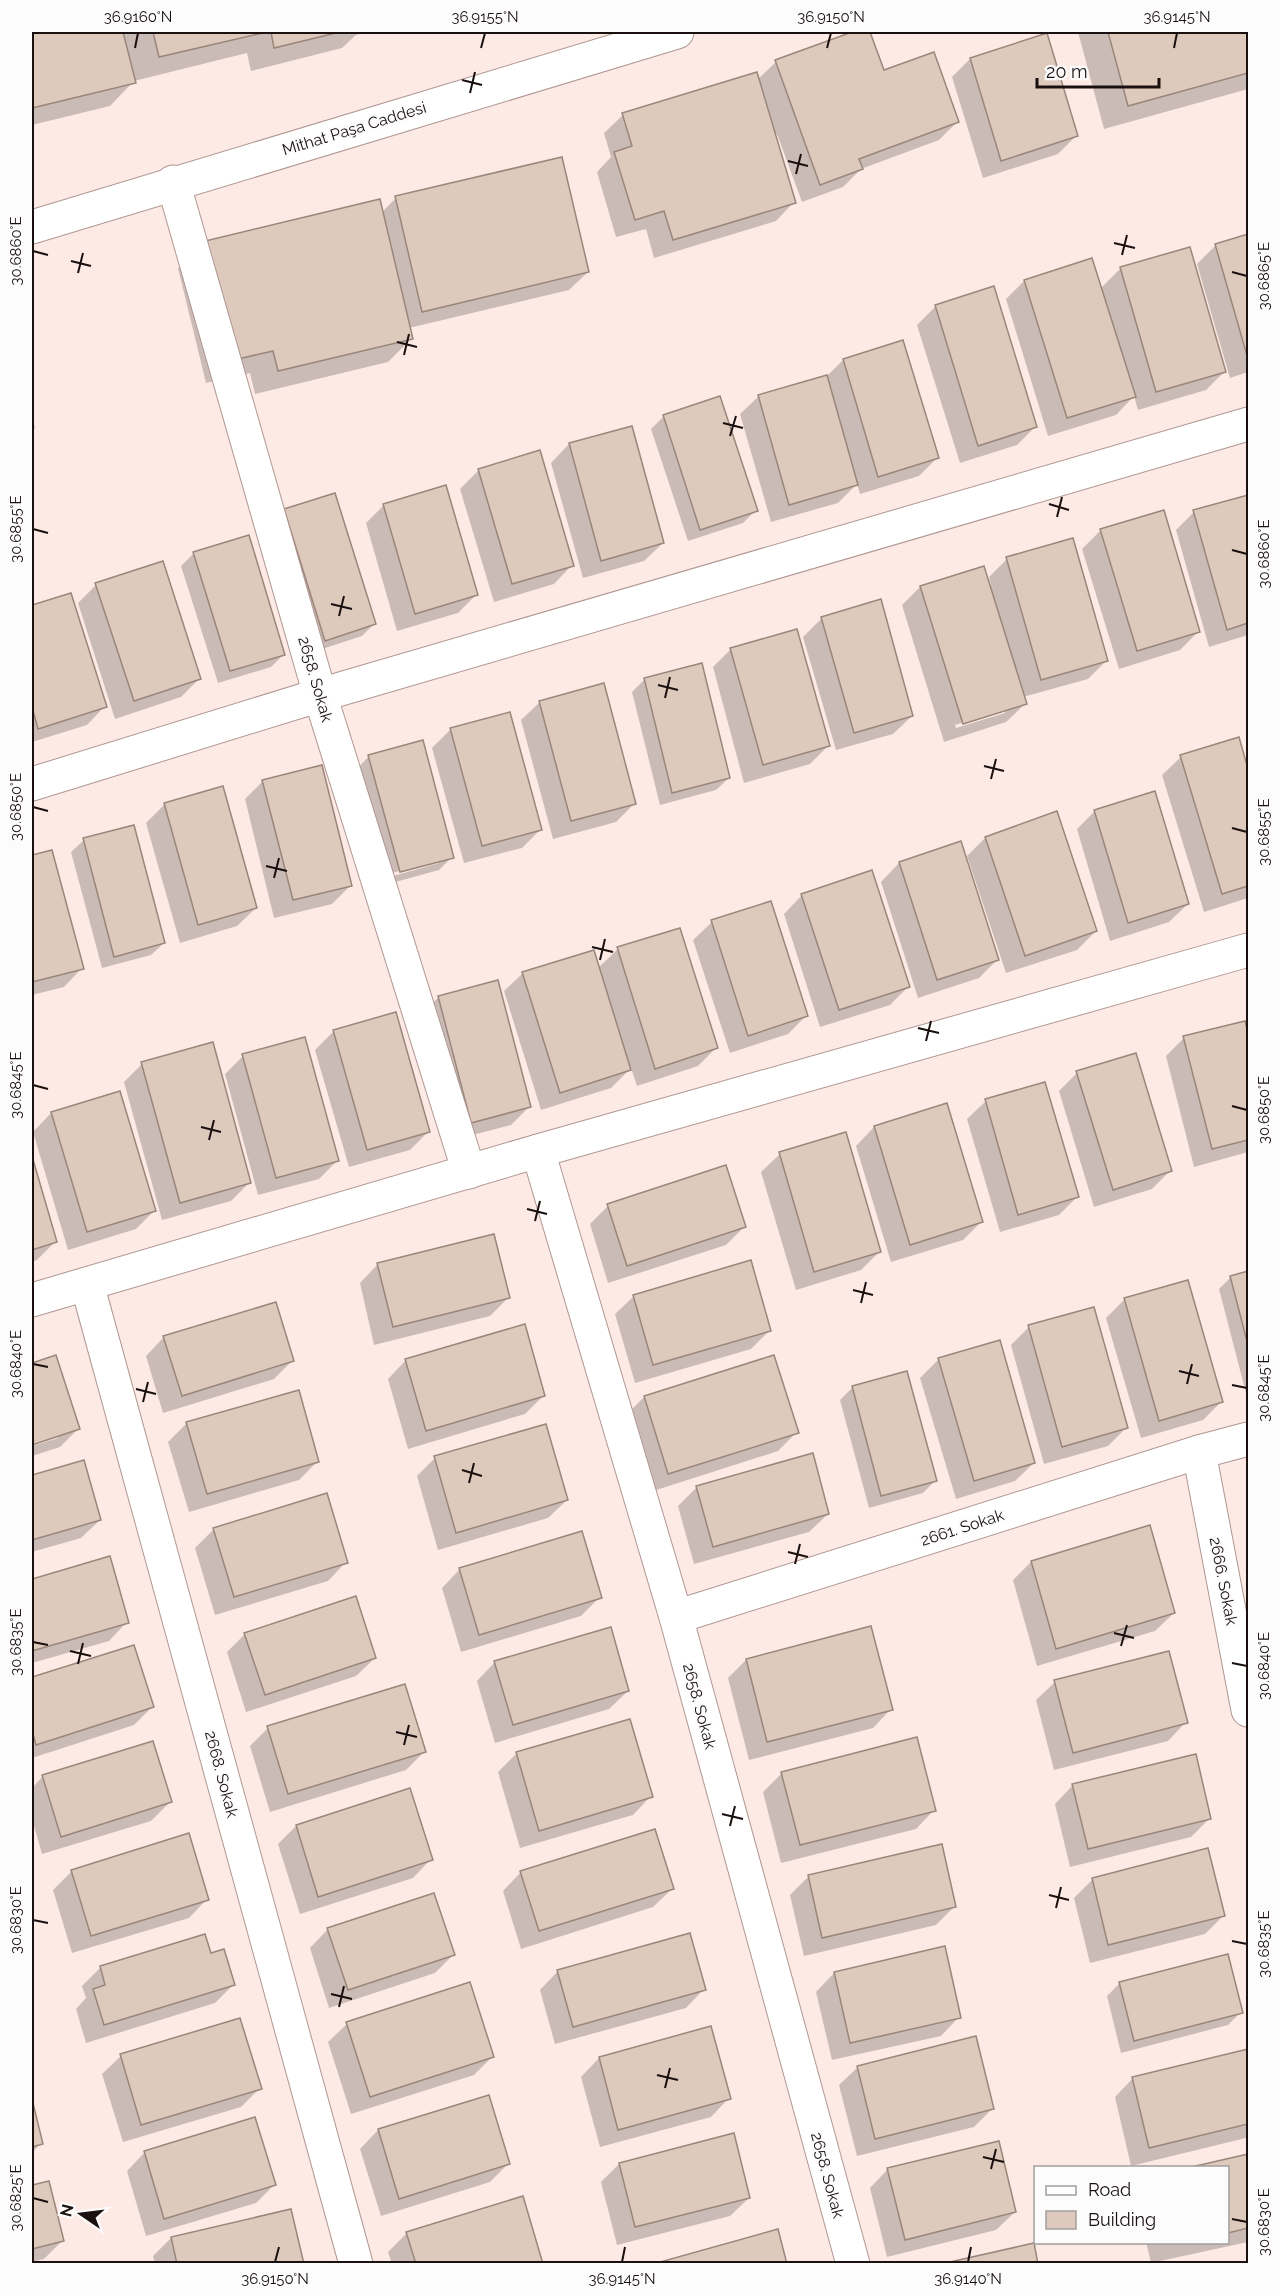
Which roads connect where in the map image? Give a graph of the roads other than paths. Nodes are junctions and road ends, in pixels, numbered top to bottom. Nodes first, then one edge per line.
1 (677, 32) edge
2 (173, 182) junction
3 (32, 227) edge
4 (1248, 424) edge
5 (320, 695) junction
6 (32, 784) edge
7 (1248, 950) edge
8 (538, 1151) junction
9 (469, 1172) junction
10 (87, 1284) junction
11 (32, 1300) edge
12 (1248, 1439) edge
13 (1199, 1452) junction
14 (676, 1617) junction
15 (1248, 1710) edge
16 (356, 2264) edge
17 (853, 2264) edge

1 - 2 street, Mithat Paşa Caddesi
2 - 3 street, Mithat Paşa Caddesi
2 - 5 street, 2658. Sokak
4 - 5 street
5 - 6 street
5 - 9 street, 2658. Sokak
7 - 8 street
8 - 9 street
8 - 14 street, 2658. Sokak
9 - 10 street
10 - 11 street
10 - 16 street, 2668. Sokak
12 - 13 street, 2661. Sokak
13 - 14 street, 2661. Sokak
13 - 15 street, 2666. Sokak
14 - 17 street, 2658. Sokak

